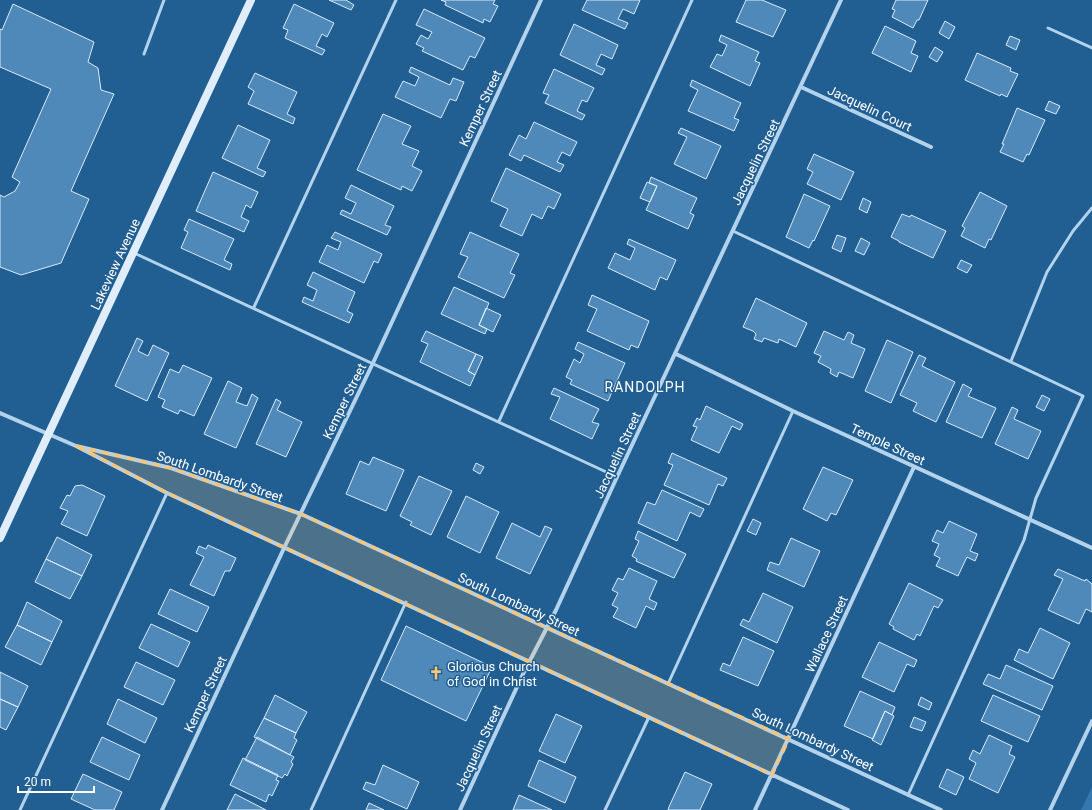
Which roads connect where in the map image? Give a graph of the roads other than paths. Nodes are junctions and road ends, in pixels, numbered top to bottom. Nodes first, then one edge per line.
1 (164, 0) edge
2 (251, 0) edge
3 (396, 0) edge
4 (541, 0) edge
5 (692, 0) edge
6 (841, 0) edge
7 (1048, 28) dead end
8 (1092, 48) edge
9 (144, 54) dead end
10 (801, 87) junction
11 (931, 147) dead end
12 (1092, 208) edge
13 (733, 231) junction
14 (134, 252) junction
15 (254, 307) junction
16 (676, 354) junction
17 (1011, 361) junction
18 (373, 363) junction
19 (793, 411) junction
20 (0, 413) edge
21 (499, 421) junction
22 (49, 434) junction
23 (76, 446) junction
24 (914, 467) junction
25 (617, 477) junction
26 (167, 493) junction
27 (300, 514) junction
28 (1030, 519) junction
29 (0, 538) edge
30 (285, 546) junction
31 (1092, 548) edge
32 (406, 602) junction
33 (547, 628) junction
34 (529, 662) junction
35 (668, 684) junction
36 (649, 717) junction
37 (1092, 721) edge
38 (789, 739) junction
39 (772, 775) junction
40 (908, 795) junction
41 (20, 810) edge
42 (162, 810) edge
43 (311, 810) edge
44 (460, 810) edge
45 (605, 810) edge
46 (756, 810) edge
47 (848, 810) edge
48 (941, 810) edge
49 (1050, 810) edge

1 - 9 lane
2 - 14 street, Lakeview Avenue
3 - 15 lane
4 - 18 street, Kemper Street
5 - 21 lane
6 - 10 street, Jacquelin Street
7 - 8 lane
10 - 11 street, Jacquelin Court
10 - 13 street, Jacquelin Street
12 - 17 lane
13 - 16 street, Jacquelin Street
13 - 17 lane
14 - 15 lane
14 - 22 street, Lakeview Avenue
15 - 18 lane
16 - 19 street, Temple Street
16 - 25 street, Jacquelin Street
17 - 28 lane
18 - 21 lane
18 - 27 street, Kemper Street
19 - 24 street, Temple Street
19 - 35 lane
20 - 22 street, South Lombardy Street
21 - 25 lane
22 - 23 street, South Lombardy Street
22 - 29 street, Lakeview Avenue
23 - 26 street, South Lombardy Street
23 - 27 street, South Lombardy Street
24 - 28 street, Temple Street
24 - 38 street, Wallace Street
25 - 33 street, Jacquelin Street
26 - 30 street, South Lombardy Street
26 - 41 lane
27 - 30 street, Kemper Street
27 - 33 street, South Lombardy Street
28 - 31 street, Temple Street
28 - 40 lane
30 - 32 street, South Lombardy Street
30 - 42 street, Kemper Street
32 - 34 street, South Lombardy Street
32 - 43 lane
33 - 34 street, Jacquelin Street
33 - 35 street, South Lombardy Street
34 - 36 street, South Lombardy Street
34 - 44 street, Jacquelin Street
35 - 38 street, South Lombardy Street
36 - 39 street, South Lombardy Street
36 - 45 lane
37 - 49 street
38 - 39 street, Wallace Street
38 - 40 street, South Lombardy Street
39 - 46 street, Wallace Street
39 - 47 street, South Lombardy Street
40 - 48 street, South Lombardy Street

